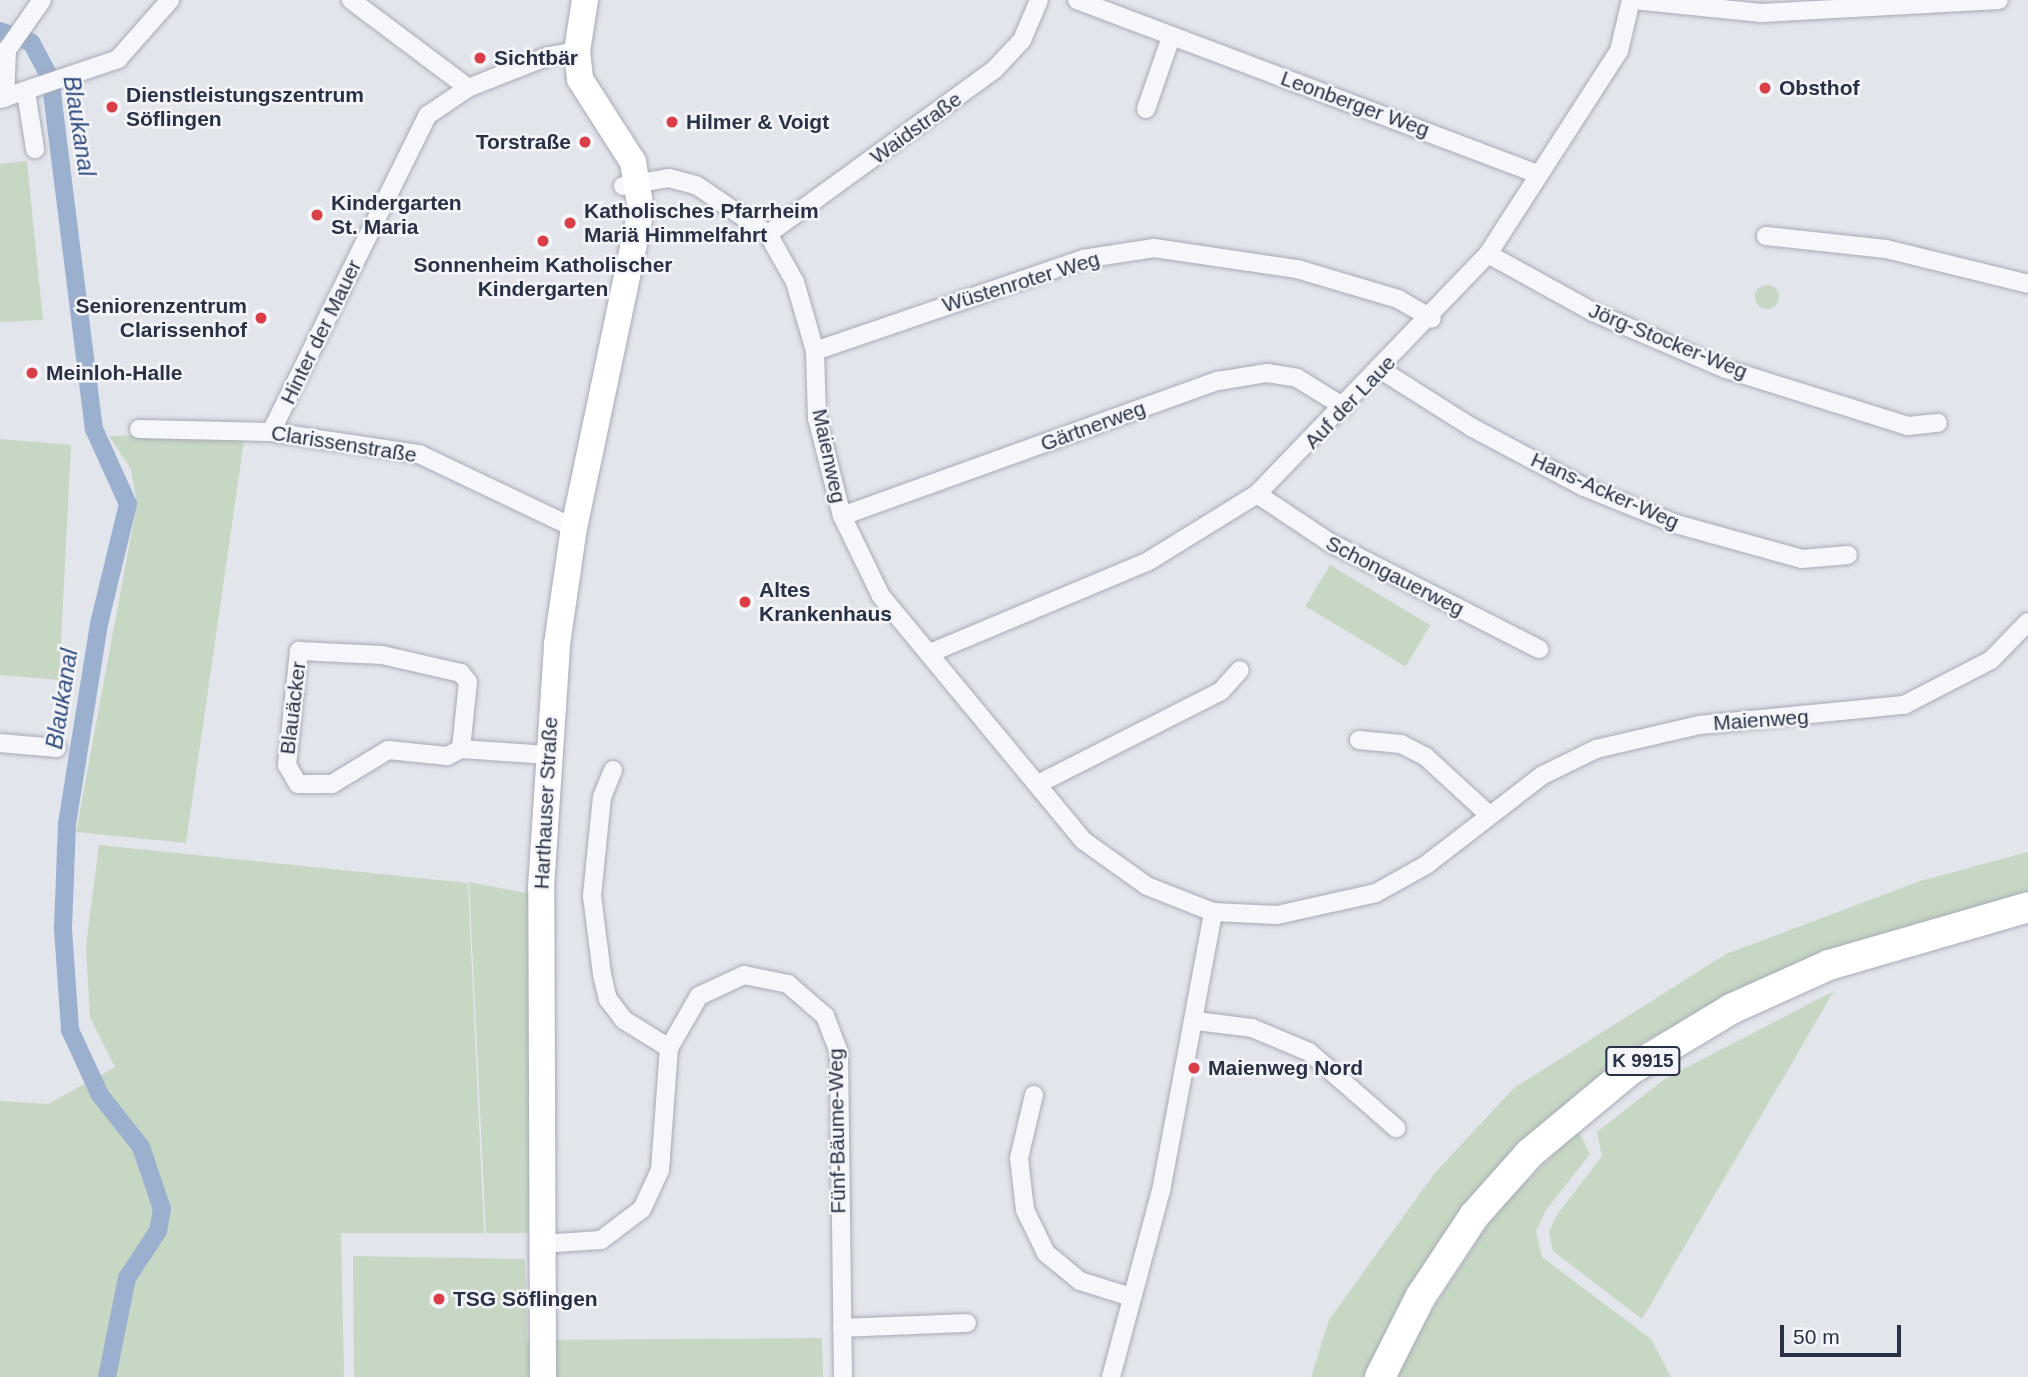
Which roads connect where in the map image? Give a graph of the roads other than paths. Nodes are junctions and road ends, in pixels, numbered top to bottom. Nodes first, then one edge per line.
1 (42, 0) edge
2 (170, 0) edge
3 (351, 0) edge
4 (583, 0) edge
5 (1039, 0) edge
6 (1077, 0) edge
7 (1632, 0) edge
8 (1999, 0) edge
9 (1821, 6) edge
10 (1170, 40) junction
11 (569, 52) junction
12 (468, 88) junction
13 (33, 90) junction
14 (3, 98) edge
15 (1146, 109) dead end
16 (34, 149) dead end
17 (1537, 174) junction
18 (631, 183) junction
19 (768, 234) junction
20 (1766, 236) dead end
21 (1488, 254) junction
22 (2028, 284) edge
23 (1432, 319) junction
24 (816, 351) junction
25 (1381, 370) junction
26 (1343, 407) junction
27 (1938, 424) dead end
28 (139, 429) dead end
29 (271, 432) junction
30 (1257, 494) junction
31 (842, 516) junction
32 (574, 528) junction
33 (1849, 555) dead end
34 (2028, 622) edge
35 (1539, 649) dead end
36 (930, 653) junction
37 (1240, 670) dead end
38 (1359, 740) dead end
39 (0, 743) edge
40 (57, 748) dead end
41 (461, 749) junction
42 (548, 755) junction
43 (612, 770) dead end
44 (1038, 784) junction
45 (1487, 813) junction
46 (2028, 907) edge
47 (1213, 912) junction
48 (1196, 1021) junction
49 (669, 1048) junction
50 (1034, 1095) dead end
51 (1396, 1128) dead end
52 (541, 1244) junction
53 (1131, 1297) junction
54 (967, 1323) dead end
55 (842, 1328) junction
56 (543, 1377) edge
57 (843, 1377) edge
58 (1111, 1377) edge
59 (1380, 1377) edge

1 - 14 street
2 - 13 street
3 - 12 street
4 - 11 street, Harthauser Straße
5 - 19 street, Waidstraße
6 - 10 street, Leonberger Weg
7 - 9 street
7 - 17 street, Auf der Laue
8 - 9 street
10 - 15 street
10 - 17 street, Leonberger Weg
11 - 12 street, Hinter der Mauer
11 - 18 street, Harthauser Straße
12 - 29 street, Hinter der Mauer
13 - 14 street
13 - 16 street
17 - 21 street, Auf der Laue
18 - 19 street, Maienweg
18 - 32 street, Harthauser Straße
19 - 24 street, Maienweg
20 - 22 street
21 - 23 street, Auf der Laue
21 - 27 street, Jörg-Stocker-Weg
23 - 24 street, Wüstenroter Weg
23 - 25 street, Auf der Laue
24 - 31 street, Maienweg
25 - 26 street, Auf der Laue
25 - 33 street, Hans-Acker-Weg
26 - 30 street, Auf der Laue
26 - 31 street, Gärtnerweg
28 - 29 street, Clarissenstraße
29 - 32 street, Clarissenstraße
30 - 35 street, Schongauerweg
30 - 36 street, Auf der Laue
31 - 36 street, Maienweg
32 - 42 street, Harthauser Straße
34 - 45 street, Maienweg
36 - 44 street, Maienweg
37 - 44 street
38 - 45 street
39 - 40 street
41 - 41 street, Blauäcker
41 - 42 street, Blauäcker
42 - 52 street, Harthauser Straße
43 - 49 street
44 - 47 street, Maienweg
45 - 47 street, Maienweg
46 - 59 main road, K 9915
47 - 48 street
48 - 51 street
48 - 53 street
49 - 52 street, Fünf-Bäume-Weg
49 - 55 street, Fünf-Bäume-Weg
50 - 53 street
52 - 56 street, Harthauser Straße
53 - 58 street
54 - 55 street
55 - 57 street, Fünf-Bäume-Weg

